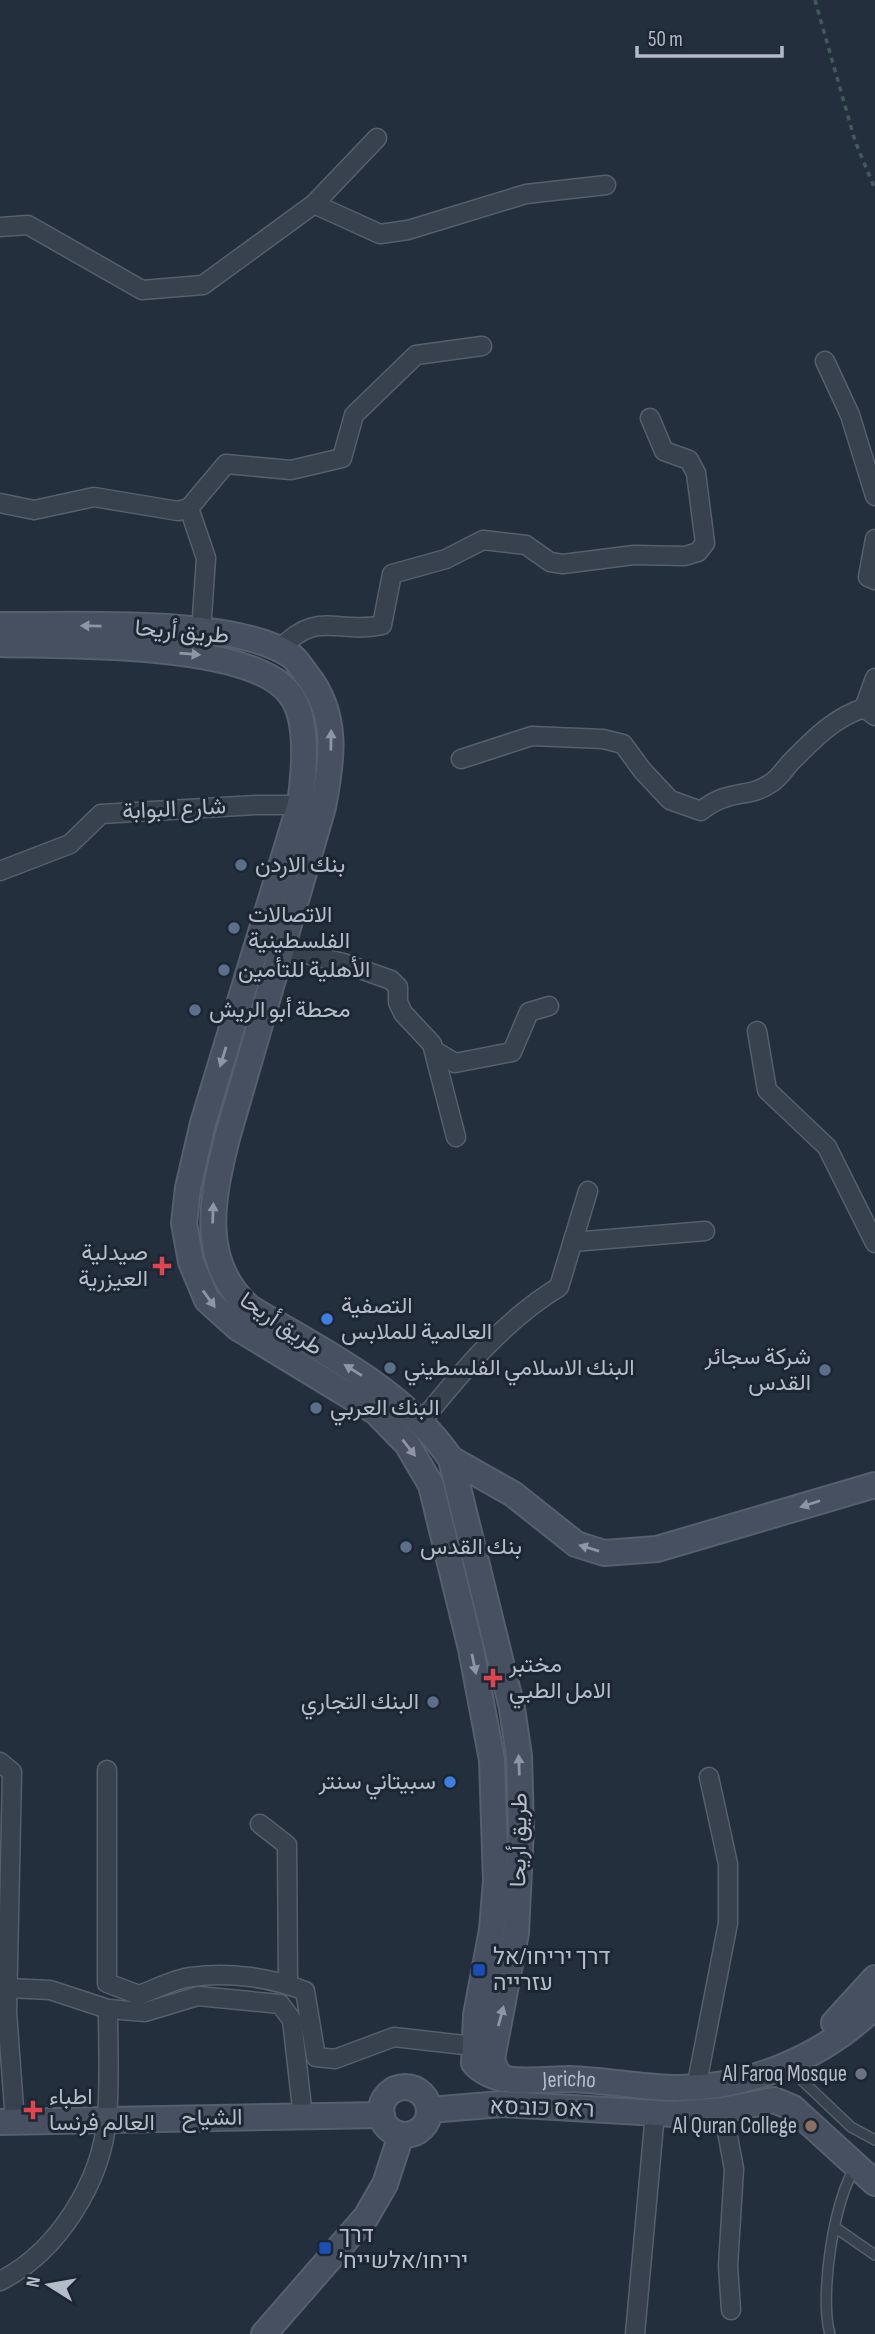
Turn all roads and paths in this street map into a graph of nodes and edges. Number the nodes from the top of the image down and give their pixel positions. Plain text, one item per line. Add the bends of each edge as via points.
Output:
1 (815, 0) edge
2 (377, 138) dead end
3 (606, 185) dead end
4 (875, 189) edge
5 (314, 204) junction
6 (0, 227) edge
7 (482, 346) dead end
8 (825, 361) dead end
9 (650, 418) dead end
10 (875, 496) edge
11 (0, 503) edge
12 (189, 508) junction
13 (875, 539) edge
14 (875, 580) edge
15 (0, 625) edge
16 (201, 631) junction
17 (0, 644) edge
18 (279, 650) junction
19 (875, 678) edge
20 (870, 712) edge
21 (461, 759) dead end
22 (312, 806) junction
23 (0, 872) edge
24 (281, 948) junction
25 (549, 1006) dead end
26 (757, 1031) dead end
27 (435, 1051) junction
28 (456, 1137) dead end
29 (588, 1191) dead end
30 (705, 1231) dead end
31 (573, 1242) junction
32 (875, 1243) edge
33 (421, 1422) junction
34 (451, 1459) junction
35 (875, 1485) edge
36 (463, 1505) junction
37 (438, 1513) junction
38 (0, 1762) edge
39 (107, 1770) dead end
40 (709, 1777) dead end
41 (260, 1824) dead end
42 (504, 1931) junction
43 (875, 1978) edge
44 (288, 1984) junction
45 (8, 1988) junction
46 (875, 2006) edge
47 (108, 2009) junction
48 (473, 2046) junction
49 (792, 2062) junction
50 (504, 2079) junction
51 (696, 2088) junction
52 (429, 2110) junction
53 (723, 2110) junction
54 (655, 2113) junction
55 (382, 2115) junction
56 (303, 2117) junction
57 (107, 2119) junction
58 (7, 2122) edge
59 (401, 2134) junction
60 (875, 2140) edge
61 (856, 2166) junction
62 (875, 2183) edge
63 (835, 2228) junction
64 (875, 2255) edge
65 (0, 2281) edge
66 (731, 2310) dead end
67 (264, 2334) edge
68 (635, 2334) edge
69 (830, 2334) edge

1 - 4 path via 855,141
2 - 5 street
3 - 5 street via 526,194 408,230 380,234
5 - 6 street via 203,285 142,290 28,225
7 - 12 street via 416,355 354,415 342,458 291,470 226,464
8 - 10 street via 850,415
9 - 18 street via 664,451 689,460 696,473 705,543 698,552 563,564 550,562 526,545 483,540 446,559 392,574 382,625 303,629
11 - 12 street via 34,510 94,497 178,511
12 - 16 street via 206,558
13 - 14 street via 868,577
16 -> 15 main road, طريق أريحا
16 - 18 main road, طريق أريحا via 229,633
17 -> 22 main road, طريق أريحا via 211,656 259,672 290,694 301,723
22 -> 18 main road, طريق أريحا via 331,768 331,726 319,691 291,655
19 - 20 street
20 - 21 street via 841,716 771,783 753,792 723,797 701,811 670,800 623,744 603,739 531,737
22 - 23 street, شارع البوابة via 101,814 70,844
22 - 24 main road, طريق أريحا
22 -> 37 main road, طريق أريحا via 203,1123 184,1223 191,1262 207,1300 238,1328 376,1412 418,1461 431,1485
24 - 27 street via 391,980 398,988 403,1013
33 -> 24 main road, طريق أريحا via 386,1391 250,1308 234,1294 220,1271 212,1239 214,1191
25 - 27 street via 528,1012 512,1052 455,1063
26 - 32 street via 767,1090 828,1147
27 - 28 street
29 - 31 street
30 - 31 street
31 - 33 street via 559,1287 467,1365
33 - 34 main road, طريق أريحا
35 -> 34 main road via 657,1549 604,1553 576,1544 513,1494
34 - 36 main road, طريق أريحا
36 - 37 main road
42 -> 36 main road, طريق أريحا via 521,1828 519,1756 512,1708
37 -> 42 main road, طريق أريحا via 487,1722
38 - 45 street via 12,1772
39 - 44 street via 107,1983 139,1995 189,1977 232,1976
40 - 51 street via 728,1864 728,1923
41 - 44 street via 288,1845
42 - 48 main road
50 -> 42 main road, طريق أريحا via 492,2059
43 - 49 main road
44 - 48 street via 305,1991 316,2057 335,2059 394,2037
45 - 47 street via 50,1990
45 - 58 street
46 - 49 main road, Jericho via 828,2043
47 - 56 street via 145,2012 198,1996 280,2004 292,2020
47 - 57 street
48 - 50 main road, Jericho via 474,2063 483,2074
49 - 51 main road, Jericho via 750,2079
49 - 60 lane via 851,2127
50 - 51 main road, Jericho
52 - 54 main road, ראס כובסא via 502,2104
52 - 55 main road via 425,2097 407,2087 387,2094
52 - 59 main road via 421,2129
53 - 54 main road, ראס כובסא
53 - 61 main road, ראס כובסא via 761,2100 784,2102
53 - 66 street via 734,2169 728,2266
54 - 68 street
55 - 56 main road, الشياح
55 - 59 main road via 388,2128
56 - 57 main road, الشياح
57 - 58 main road, الشياح
57 - 65 street via 89,2180 60,2234 16,2273
59 - 67 main road via 385,2184 366,2217
61 - 62 main road, ראס כובסא
61 - 63 lane via 843,2187
63 - 64 lane
63 - 69 lane via 825,2312

